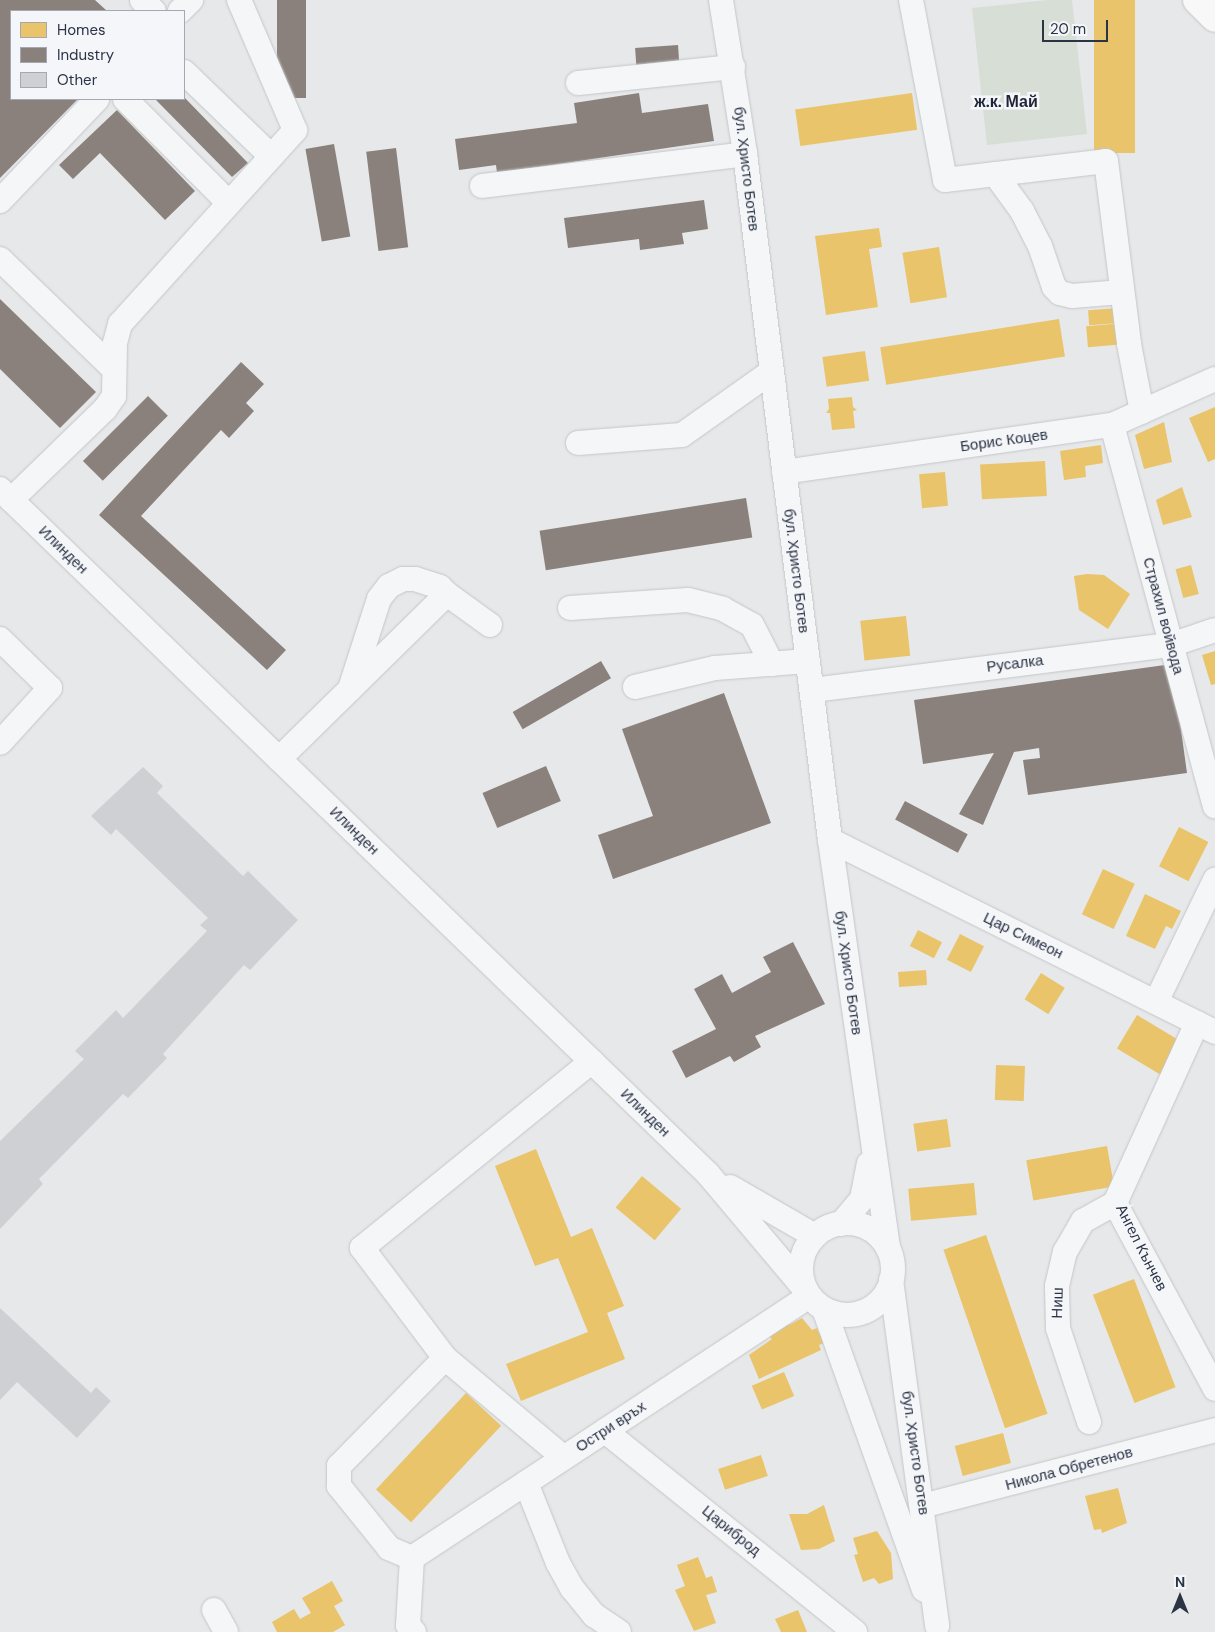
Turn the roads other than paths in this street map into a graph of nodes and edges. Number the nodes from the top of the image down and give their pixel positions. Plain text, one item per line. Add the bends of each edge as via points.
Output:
1 (142, 0) edge
2 (191, 0) edge
3 (239, 0) edge
4 (721, 0) edge
5 (1197, 0) edge
6 (917, 1) edge
7 (153, 10) edge
8 (181, 10) edge
9 (1215, 18) edge
10 (733, 67) junction
11 (185, 73) edge
12 (578, 83) dead end
13 (96, 100) edge
14 (126, 100) edge
15 (745, 154) junction
16 (271, 156) junction
17 (995, 174) junction
18 (482, 186) dead end
19 (0, 201) edge
20 (229, 203) junction
21 (0, 259) edge
22 (1122, 292) junction
23 (114, 369) junction
24 (771, 372) junction
25 (1215, 379) edge
26 (1142, 412) junction
27 (1112, 425) junction
28 (578, 443) dead end
29 (784, 472) junction
30 (6, 495) edge
31 (447, 594) junction
32 (570, 608) dead end
33 (490, 625) dead end
34 (1215, 630) edge
35 (0, 639) edge
36 (1171, 645) junction
37 (808, 662) junction
38 (772, 664) junction
39 (635, 687) dead end
40 (350, 689) junction
41 (813, 690) junction
42 (0, 743) edge
43 (279, 759) junction
44 (1215, 806) edge
45 (830, 840) junction
46 (1215, 880) edge
47 (1156, 1002) junction
48 (1206, 1027) edge
49 (592, 1061) junction
50 (871, 1142) junction
51 (708, 1174) junction
52 (1115, 1203) junction
53 (841, 1224) junction
54 (815, 1236) junction
55 (888, 1249) junction
56 (891, 1280) junction
57 (813, 1298) junction
58 (445, 1358) junction
59 (1215, 1389) edge
60 (1089, 1422) dead end
61 (1215, 1430) edge
62 (605, 1431) junction
63 (564, 1458) junction
64 (526, 1483) junction
65 (922, 1506) junction
66 (412, 1558) junction
67 (214, 1610) dead end
68 (938, 1629) edge
69 (407, 1630) edge
70 (226, 1632) edge
71 (619, 1632) edge
72 (855, 1632) edge

1 - 7 street
2 - 8 street
3 - 16 street via 295,130
4 - 10 street, бул. Христо Ботев
5 - 9 main road
6 - 17 street via 945,180
10 - 12 street
10 - 15 street, бул. Христо Ботев
11 - 16 street
13 - 19 street
14 - 20 street
15 - 18 street
15 - 24 street, бул. Христо Ботев
16 - 20 street
17 - 22 street via 1022,211 1040,246 1054,287 1060,293 1072,296
17 - 22 street via 1106,161
20 - 23 street via 120,324
21 - 23 street
22 - 26 street
23 - 30 street via 114,396 104,409
24 - 28 street via 682,435
24 - 29 street, бул. Христо Ботев
25 - 26 street, Борис Коцев
26 - 27 street, Борис Коцев
27 - 29 street, Борис Коцев
27 - 36 street, Страхил войвода
29 - 37 street, бул. Христо Ботев
30 - 43 street, Илинден
31 - 33 street
31 - 40 street
31 - 40 street via 430,581 403,579 389,586 379,599
32 - 38 street via 688,600 723,609 752,625
34 - 36 street, Русалка
35 - 42 street via 50,688
36 - 41 street, Русалка
36 - 44 street, Страхил войвода
37 - 38 street
37 - 41 street, бул. Христо Ботев
38 - 39 street via 715,668
40 - 43 street
41 - 45 street, бул. Христо Ботев
43 - 49 street, Илинден
45 - 47 street, Цар Симеон
45 - 50 street, бул. Христо Ботев
46 - 47 street
47 - 48 street, Цар Симеон
48 - 52 street, Ангел Кънчев
49 - 51 street, Илинден
49 - 58 street via 362,1248
50 - 53 street, бул. Христо Ботев via 862,1199
50 - 55 street, бул. Христо Ботев
51 - 54 street, Илинден
51 - 57 street, Илинден
52 - 59 street, Ангел Кънчев
52 - 60 street, Ниш via 1083,1221 1065,1252 1057,1286 1058,1328
53 - 54 street
53 - 55 street via 868,1230
54 - 57 street via 802,1260
55 - 56 street
56 - 57 street via 882,1299 865,1312 844,1315
56 - 65 street, бул. Христо Ботев
57 - 62 street, Остри връх
57 - 68 street, бул. Христо Ботев
58 - 63 street
58 - 66 street via 339,1466 339,1486 389,1548
61 - 65 street, Никола Обретенов
62 - 63 street, Остри връх
62 - 72 street, Цариброд
63 - 64 street, Остри връх
64 - 66 street, Остри връх
64 - 71 street via 558,1563 572,1588 594,1615
65 - 68 street, бул. Христо Ботев
66 - 69 street
67 - 70 street

